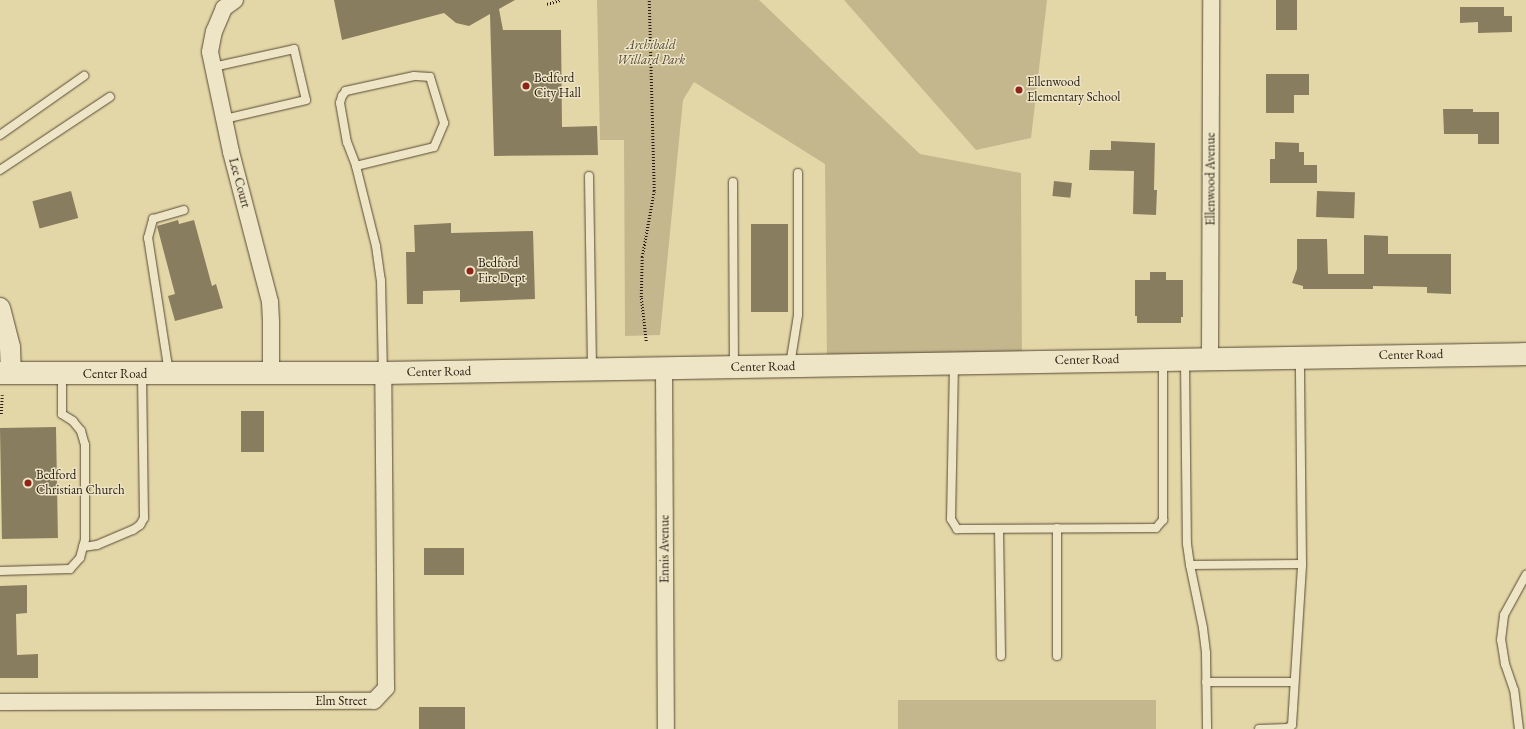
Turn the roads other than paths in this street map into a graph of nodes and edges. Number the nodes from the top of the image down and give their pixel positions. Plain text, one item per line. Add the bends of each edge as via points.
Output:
1 (235, 0) edge
2 (1211, 0) edge
3 (213, 67) junction
4 (84, 76) dead end
5 (110, 97) dead end
6 (225, 119) junction
7 (0, 135) edge
8 (356, 166) junction
9 (0, 170) edge
10 (798, 173) dead end
11 (589, 176) dead end
12 (733, 182) dead end
13 (184, 210) dead end
14 (0, 308) edge
15 (1526, 354) edge
16 (1300, 357) junction
17 (1185, 358) junction
18 (1210, 358) junction
19 (1163, 359) junction
20 (954, 363) junction
21 (790, 366) junction
22 (734, 367) junction
23 (664, 368) junction
24 (592, 370) junction
25 (5, 373) edge
26 (382, 373) junction
27 (62, 374) junction
28 (142, 374) junction
29 (169, 374) junction
30 (271, 374) junction
31 (1057, 528) junction
32 (999, 529) junction
33 (83, 547) junction
34 (1302, 564) junction
35 (1190, 565) junction
36 (0, 571) edge
37 (1526, 575) edge
38 (1001, 656) dead end
39 (1057, 656) dead end
40 (1206, 682) junction
41 (1294, 682) junction
42 (0, 702) edge
43 (666, 729) edge
44 (1207, 729) edge
45 (1259, 729) edge
46 (1519, 729) edge

1 - 3 street, Lee Court via 224,8 214,31 210,52
2 - 18 street, Ellenwood Avenue
3 - 6 street, Lee Court
3 - 6 lane via 294,49 306,100
4 - 7 lane
5 - 9 lane
6 - 30 street, Lee Court via 231,152 270,302
8 - 8 lane via 434,147 444,123 430,77 414,76 346,91 340,103 347,142
8 - 26 lane via 376,246 381,280
10 - 21 lane via 798,315
11 - 24 lane
12 - 22 lane
13 - 29 lane via 153,219 148,238
14 - 25 street via 10,347
15 - 16 main road, Center Road
16 - 18 main road, Center Road
16 - 34 lane
17 - 18 main road, Center Road
17 - 19 main road, Center Road
17 - 35 lane
19 - 20 main road, Center Road
19 - 31 lane via 1163,520 1156,528
20 - 21 main road, Center Road
20 - 32 lane via 951,519 957,529
21 - 22 main road, Center Road
22 - 23 main road, Center Road
23 - 24 main road, Center Road
23 - 43 street, Ennis Avenue
24 - 26 main road, Center Road
25 - 27 main road, Center Road
26 - 30 main road, Center Road
26 - 42 street, Elm Street via 386,688 374,701
27 - 28 main road, Center Road
27 - 33 lane via 62,414 73,421 81,432 85,445
28 - 29 main road, Center Road
28 - 33 lane via 144,518 133,530 97,545
29 - 30 main road, Center Road
31 - 32 lane
31 - 39 lane
32 - 38 lane
33 - 36 lane via 80,558 70,570
34 - 35 lane
34 - 41 lane
35 - 40 lane via 1203,628
37 - 46 lane via 1504,615 1502,640 1505,664 1514,690
40 - 41 lane
40 - 44 lane
41 - 45 lane via 1292,725 1288,728

